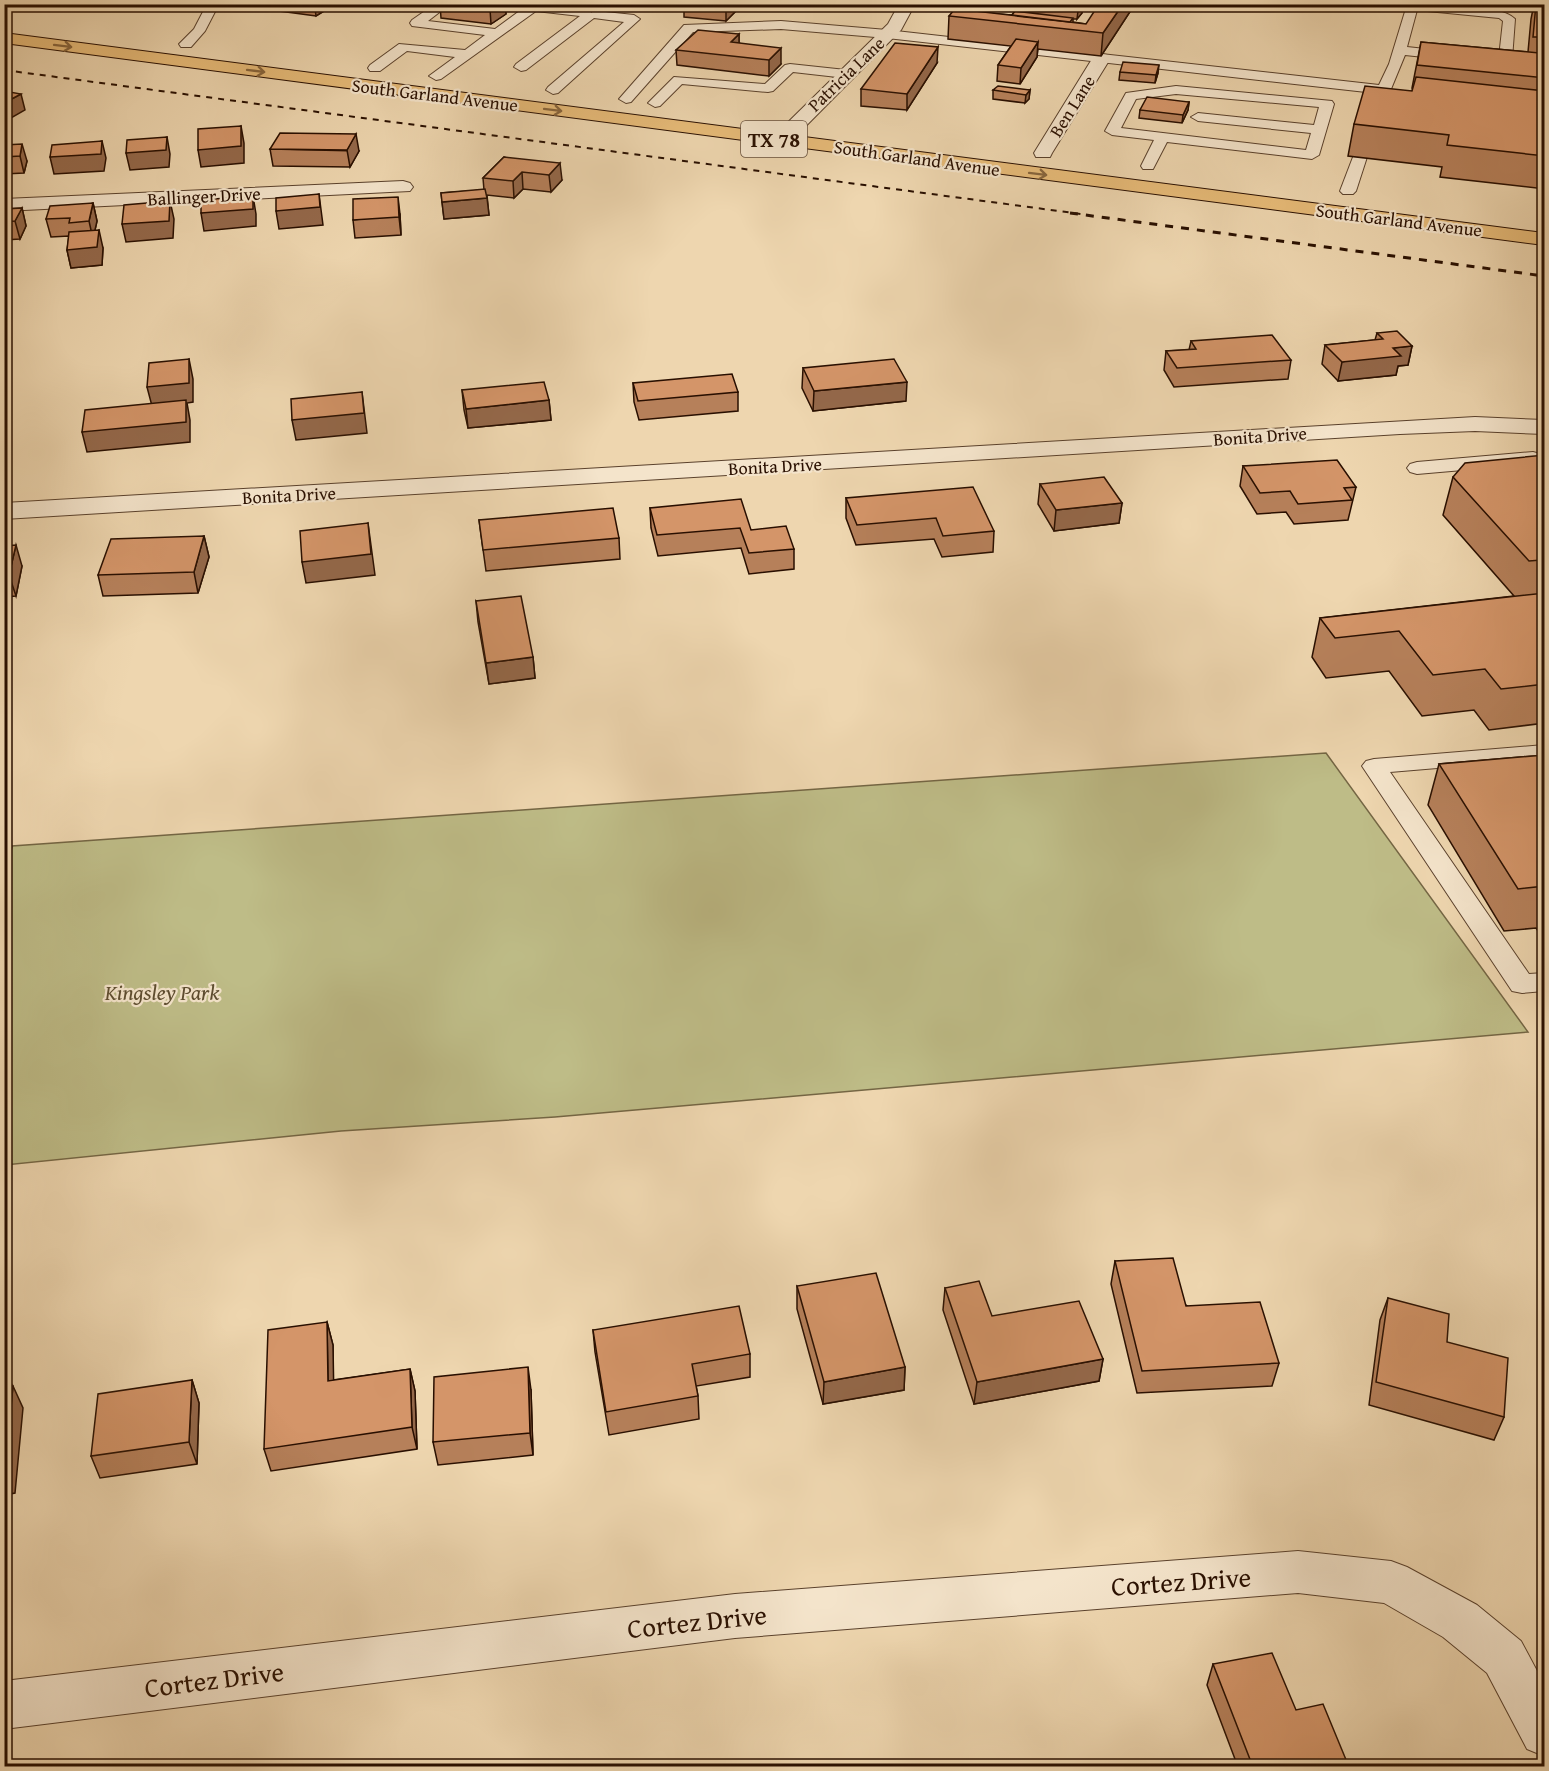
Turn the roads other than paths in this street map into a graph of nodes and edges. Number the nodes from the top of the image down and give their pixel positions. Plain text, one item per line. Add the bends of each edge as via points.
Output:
1 (213, 4) edge
2 (444, 4) edge
3 (511, 4) edge
4 (907, 4) edge
5 (534, 7) junction
6 (591, 14) junction
7 (4, 21) edge
8 (407, 33) junction
9 (497, 33) junction
10 (887, 34) junction
11 (4, 38) edge
12 (186, 44) junction
13 (1399, 50) junction
14 (467, 54) junction
15 (280, 56) dead end
16 (1101, 59) junction
17 (369, 67) joint
18 (521, 67) dead end
19 (846, 74) junction
20 (436, 76) junction
21 (459, 79) dead end
22 (529, 87) dead end
23 (553, 90) junction
24 (1388, 91) junction
25 (576, 93) dead end
26 (1208, 93) junction
27 (619, 99) joint
28 (655, 103) junction
29 (677, 106) dead end
30 (1198, 117) junction
31 (1374, 118) edge
32 (776, 119) dead end
33 (798, 122) junction
34 (821, 124) dead end
35 (1319, 130) junction
36 (1161, 138) junction
37 (781, 140) junction
38 (1188, 141) junction
39 (1020, 150) dead end
40 (1043, 153) junction
41 (1066, 156) dead end
42 (1360, 157) edge
43 (1142, 165) joint
44 (1171, 169) dead end
45 (403, 187) dead end
46 (1325, 188) dead end
47 (1348, 191) junction
48 (1371, 194) dead end
49 (4, 205) edge
50 (1545, 239) edge
51 (1545, 427) edge
52 (1545, 461) edge
53 (1417, 468) dead end
54 (4, 511) edge
55 (1545, 752) edge
56 (1545, 982) edge
57 (4, 1705) edge
58 (1545, 1732) edge

1 - 12 lane via 199,31
2 - 8 lane
3 - 5 lane
4 - 10 street, Patricia Lane
5 - 6 lane
5 - 9 lane
6 - 18 lane
6 - 23 lane via 634,19
7 - 12 main road
8 - 9 lane
8 - 14 lane
8 - 17 lane
9 - 14 lane
10 - 16 lane
10 - 19 street, Patricia Lane
10 - 27 lane via 780,25 689,28
11 -> 37 main road, South Garland Avenue / TX 78
12 - 15 main road
13 - 13 lane via 1411,8 1418,6 1509,19 1505,59 1500,61
13 - 24 lane
14 - 20 lane
16 - 24 lane
16 - 40 street, Ben Lane
17 - 20 main road, South Garland Avenue
19 - 28 lane via 790,68 768,88 679,80
19 - 33 street, Patricia Lane
20 - 21 main road, South Garland Avenue
22 - 23 main road, South Garland Avenue
23 - 25 main road, South Garland Avenue
24 - 31 lane
26 - 30 lane
26 - 35 lane via 1327,104
26 - 36 lane via 1176,90 1131,96 1112,131
27 - 28 main road
28 - 29 main road
30 - 35 lane
30 - 38 lane
32 - 33 main road, South Garland Avenue / TX 78
33 - 34 main road, South Garland Avenue / TX 78
33 - 37 street, Patricia Lane
35 - 38 lane via 1312,155
36 - 38 lane
36 - 43 lane
37 -> 50 main road, South Garland Avenue / TX 78
39 - 40 main road, South Garland Avenue
40 - 41 main road, South Garland Avenue
42 - 47 lane
43 - 44 main road
45 - 49 street, Ballinger Drive
46 - 47 main road, South Garland Avenue
47 - 48 main road, South Garland Avenue
51 - 54 street, Bonita Drive via 1400,427
52 - 53 lane via 1533,458
55 - 56 lane via 1374,766 1522,984
57 - 58 street, Cortez Drive via 735,1616 1298,1572 1391,1582 1460,1621 1504,1657

